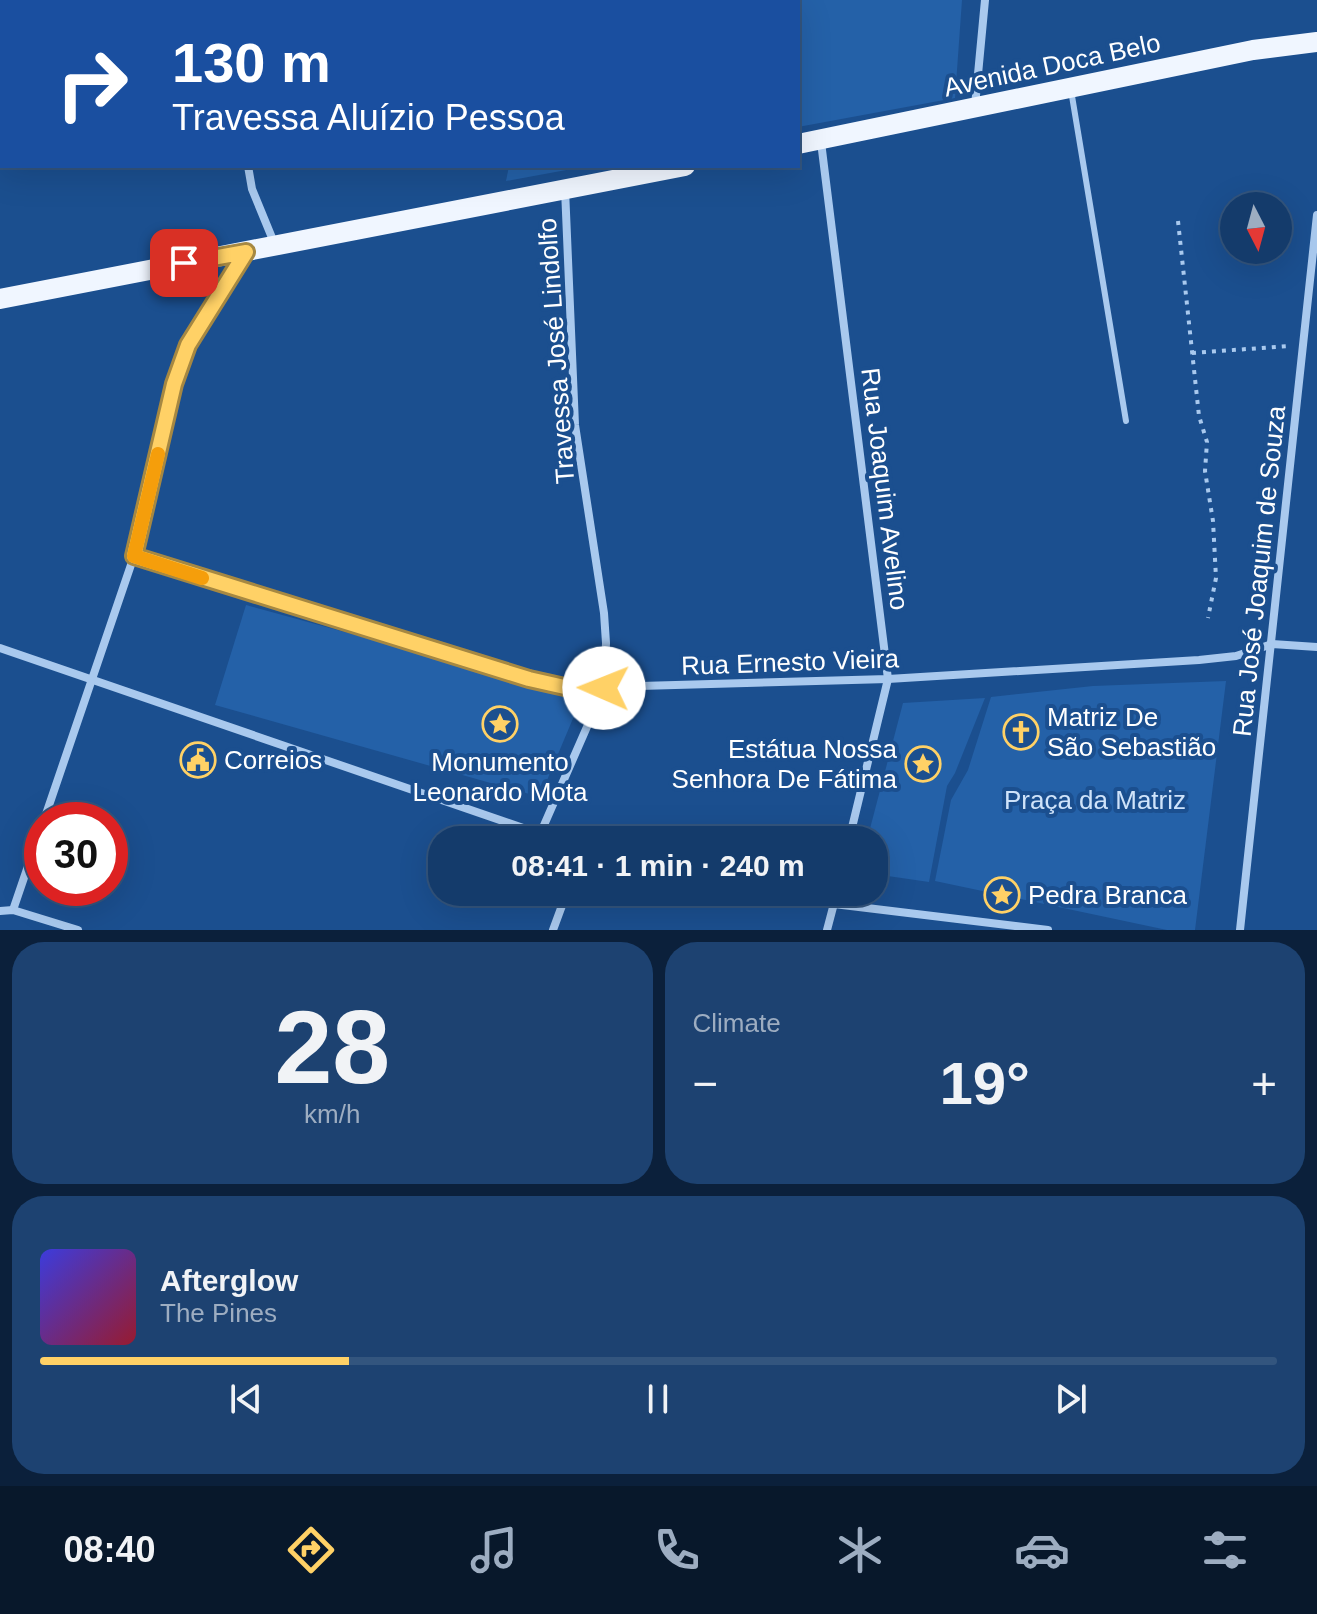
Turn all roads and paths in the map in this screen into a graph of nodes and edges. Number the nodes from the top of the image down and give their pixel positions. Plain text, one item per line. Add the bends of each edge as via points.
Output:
1 (985, 0) edge
2 (1317, 42) edge
3 (1070, 87) junction
4 (975, 107) junction
5 (821, 140) junction
6 (800, 144) edge
7 (248, 168) edge
8 (675, 168) edge
9 (565, 189) junction
10 (1317, 215) edge
11 (1178, 221) dead end
12 (275, 246) junction
13 (246, 252) junction
14 (0, 299) edge
15 (1303, 345) junction
16 (1192, 353) junction
17 (1126, 421) dead end
18 (134, 556) junction
19 (1208, 618) dead end
20 (1272, 644) junction
21 (1317, 647) edge
22 (0, 648) edge
23 (93, 678) junction
24 (888, 679) junction
25 (604, 688) junction
26 (50, 802) edge
27 (524, 826) edge
28 (544, 826) edge
29 (852, 826) edge
30 (24, 878) edge
31 (562, 906) edge
32 (833, 906) edge
33 (850, 906) edge
34 (13, 910) junction
35 (0, 911) edge
36 (78, 930) edge
37 (553, 930) edge
38 (827, 930) edge
39 (1048, 930) edge
40 (1240, 930) edge

1 - 4 street
2 - 3 main road, Avenida Doca Belo
3 - 4 main road, Avenida Doca Belo
3 - 17 lane
4 - 5 main road, Avenida Doca Belo
5 - 6 main road, Avenida Doca Belo
5 - 24 street, Rua Joaquim Avelino
7 - 12 street
8 - 9 main road
9 - 12 main road
9 - 25 street, Travessa José Lindolfo via 575,425 604,613
10 - 15 street, Rua José Joaquim de Souza
11 - 16 path
12 - 13 main road
13 - 14 main road
13 - 18 street via 188,345
15 - 16 path
15 - 20 street, Rua José Joaquim de Souza
16 - 19 path via 1213,521 1216,578
18 - 23 street
18 - 25 street, Rua Ernesto Vieira via 529,679 569,688
20 - 21 street
20 - 24 street, Rua Ernesto Vieira via 1236,656 1199,660
20 - 40 street, Rua José Joaquim de Souza
22 - 23 street
23 - 26 street
23 - 27 street
24 - 25 street, Rua Ernesto Vieira
24 - 29 street, Rua Joaquim Avelino
25 - 28 street, Travessa José Lindolfo
30 - 34 street
31 - 37 street
32 - 38 street
33 - 39 street
34 - 35 street
34 - 36 street

